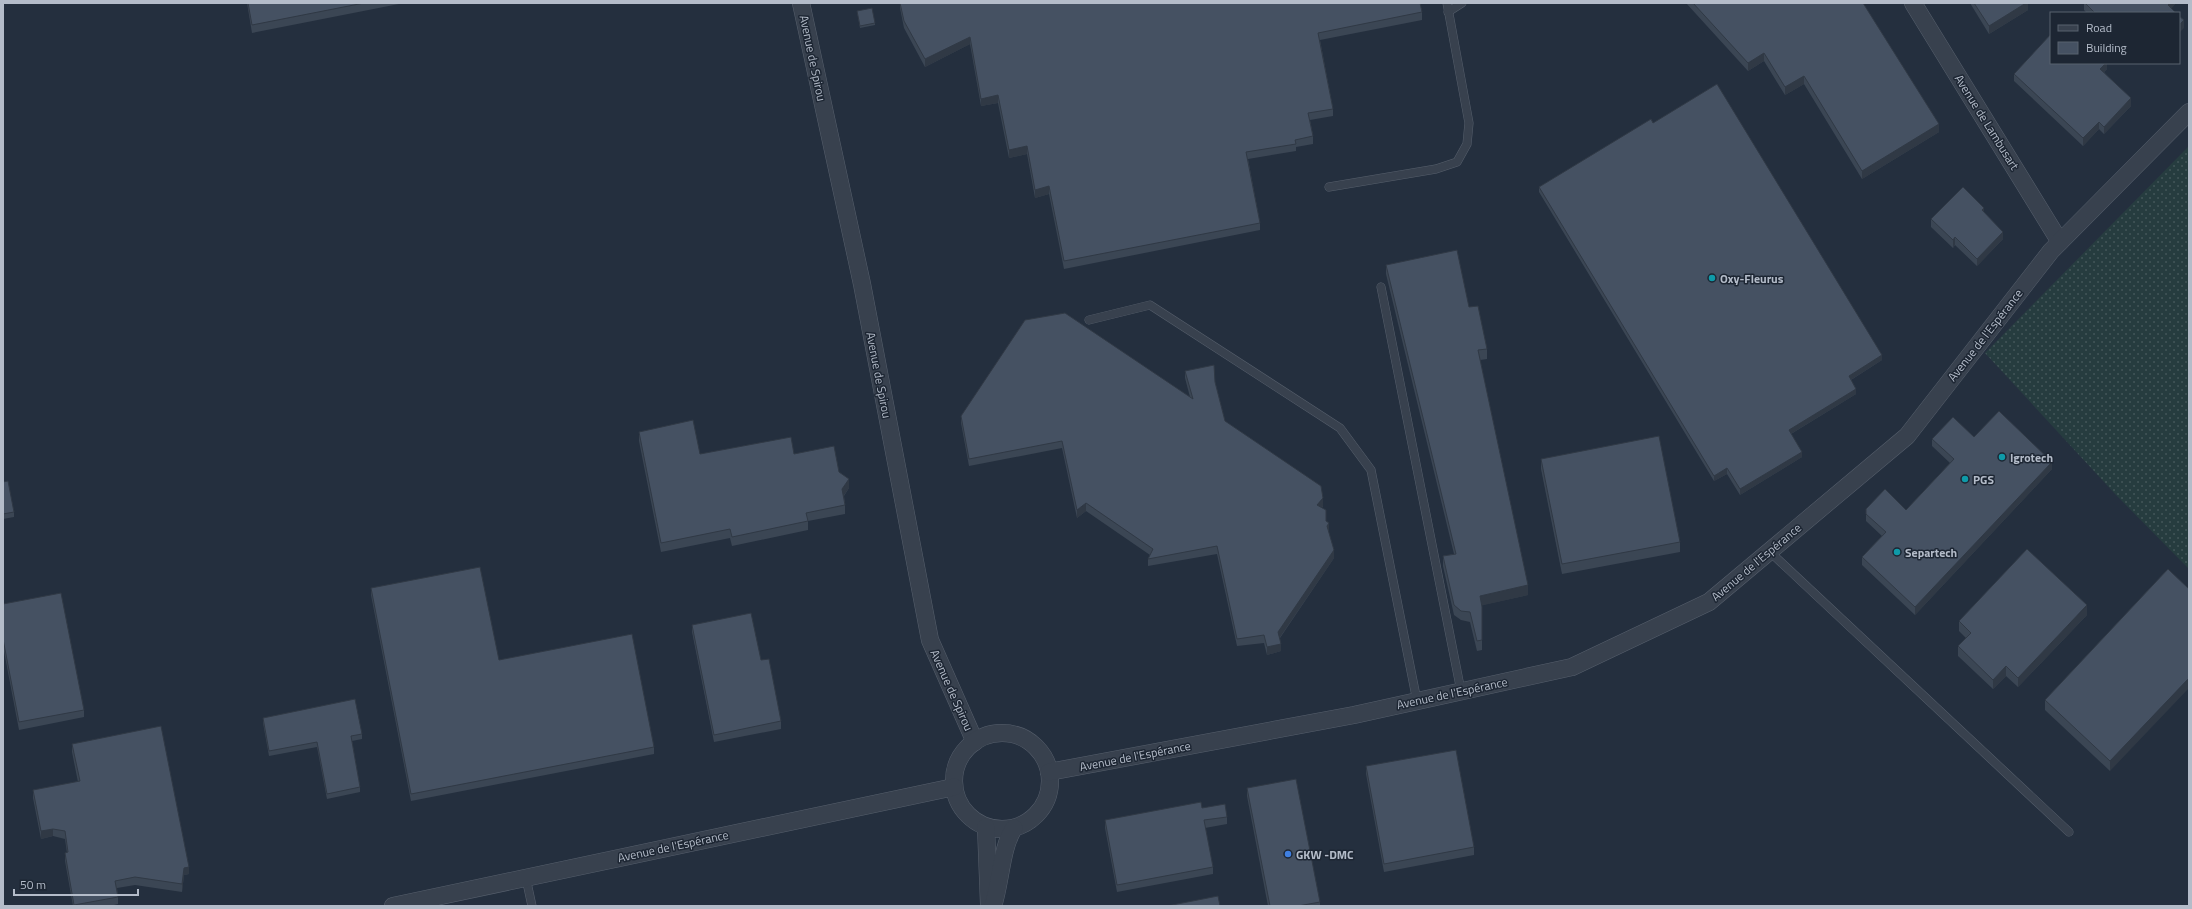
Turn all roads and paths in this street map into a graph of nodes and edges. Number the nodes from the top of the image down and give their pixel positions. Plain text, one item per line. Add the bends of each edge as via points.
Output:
1 (801, 3) edge
2 (1447, 3) edge
3 (1462, 3) edge
4 (1913, 3) edge
5 (1448, 12) junction
6 (2189, 112) edge
7 (1329, 187) dead end
8 (2060, 242) junction
9 (1381, 288) dead end
10 (1089, 320) dead end
11 (1769, 551) junction
12 (1461, 691) junction
13 (1417, 701) junction
14 (975, 742) junction
15 (1049, 772) junction
16 (954, 787) junction
17 (986, 827) junction
18 (1014, 828) junction
19 (2069, 832) dead end
20 (526, 878) junction
21 (393, 906) edge
22 (532, 906) edge
23 (989, 906) edge
24 (993, 906) edge

1 - 14 street, Avenue de Spirou via 862,284 930,640
2 - 5 lane
3 - 5 lane
4 - 8 street, Avenue de Lambusart
5 - 7 lane via 1469,123 1467,144 1457,162 1436,169
6 - 8 street, Avenue de l'Espérance
8 - 11 street, Avenue de l'Espérance via 1907,436
9 - 12 lane
10 - 13 lane via 1150,305 1340,428 1371,470
11 - 12 street, Avenue de l'Espérance via 1709,602 1572,667
11 - 19 lane
12 - 13 street, Avenue de l'Espérance
13 - 15 street, Avenue de l'Espérance
14 - 15 street via 989,735 1005,733 1020,737 1034,745 1044,758
14 - 16 street via 965,750 958,761
15 - 18 street via 1050,786 1039,813 1028,822
16 - 17 street via 964,811
16 - 20 street, Avenue de l'Espérance
17 - 18 street
17 - 23 street
18 - 24 street via 1009,836
20 - 21 street, Avenue de l'Espérance
20 - 22 lane

